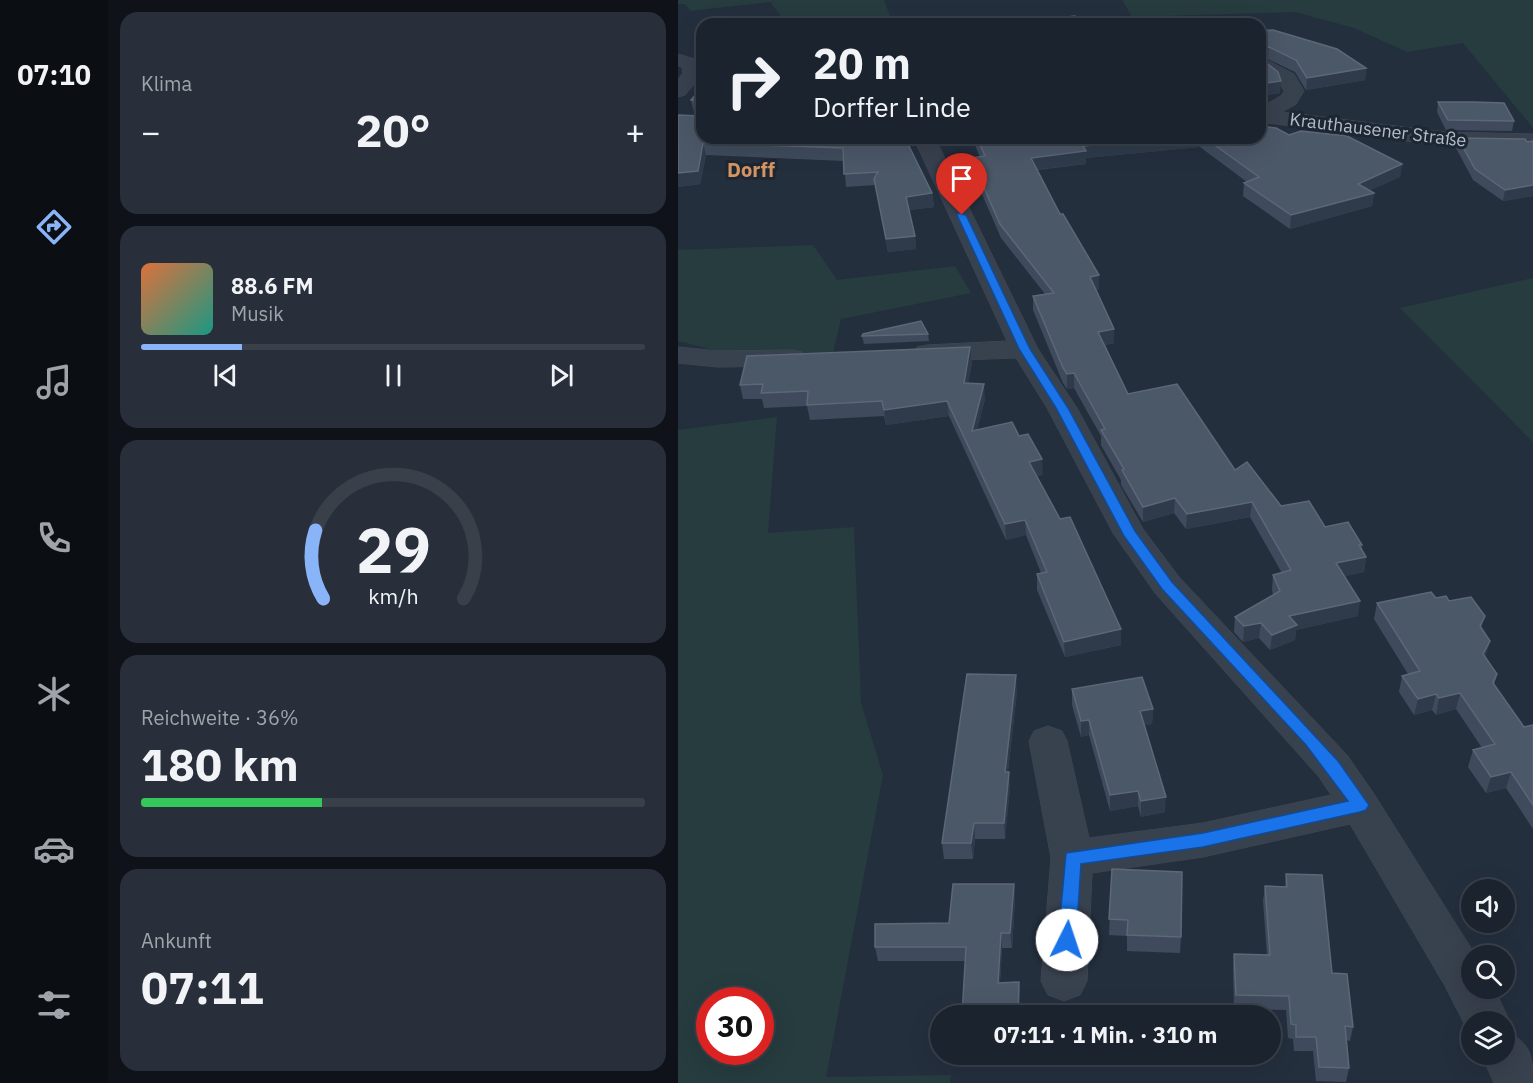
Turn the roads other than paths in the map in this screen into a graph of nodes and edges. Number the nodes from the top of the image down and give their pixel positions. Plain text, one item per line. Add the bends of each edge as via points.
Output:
1 (678, 60) edge
2 (1269, 67) edge
3 (682, 96) edge
4 (1266, 113) edge
5 (1266, 117) edge
6 (1533, 141) edge
7 (927, 144) edge
8 (1024, 349) junction
9 (905, 354) edge
10 (678, 355) edge
11 (822, 357) edge
12 (1048, 741) dead end
13 (1360, 805) junction
14 (1072, 858) junction
15 (1064, 981) dead end
16 (1481, 1011) edge
17 (1510, 1065) edge
18 (1520, 1083) edge

1 - 3 street via 691,64 693,74
2 - 4 street via 1287,78 1294,91 1289,100
5 - 6 street, Krauthausener Straße via 1445,139
7 - 8 street
8 - 9 street
8 - 13 street via 1062,408 1129,533 1167,585 1313,744
10 - 11 street via 718,359
12 - 14 street
13 - 14 street via 1203,840
13 - 16 street
14 - 15 street
17 - 18 street

